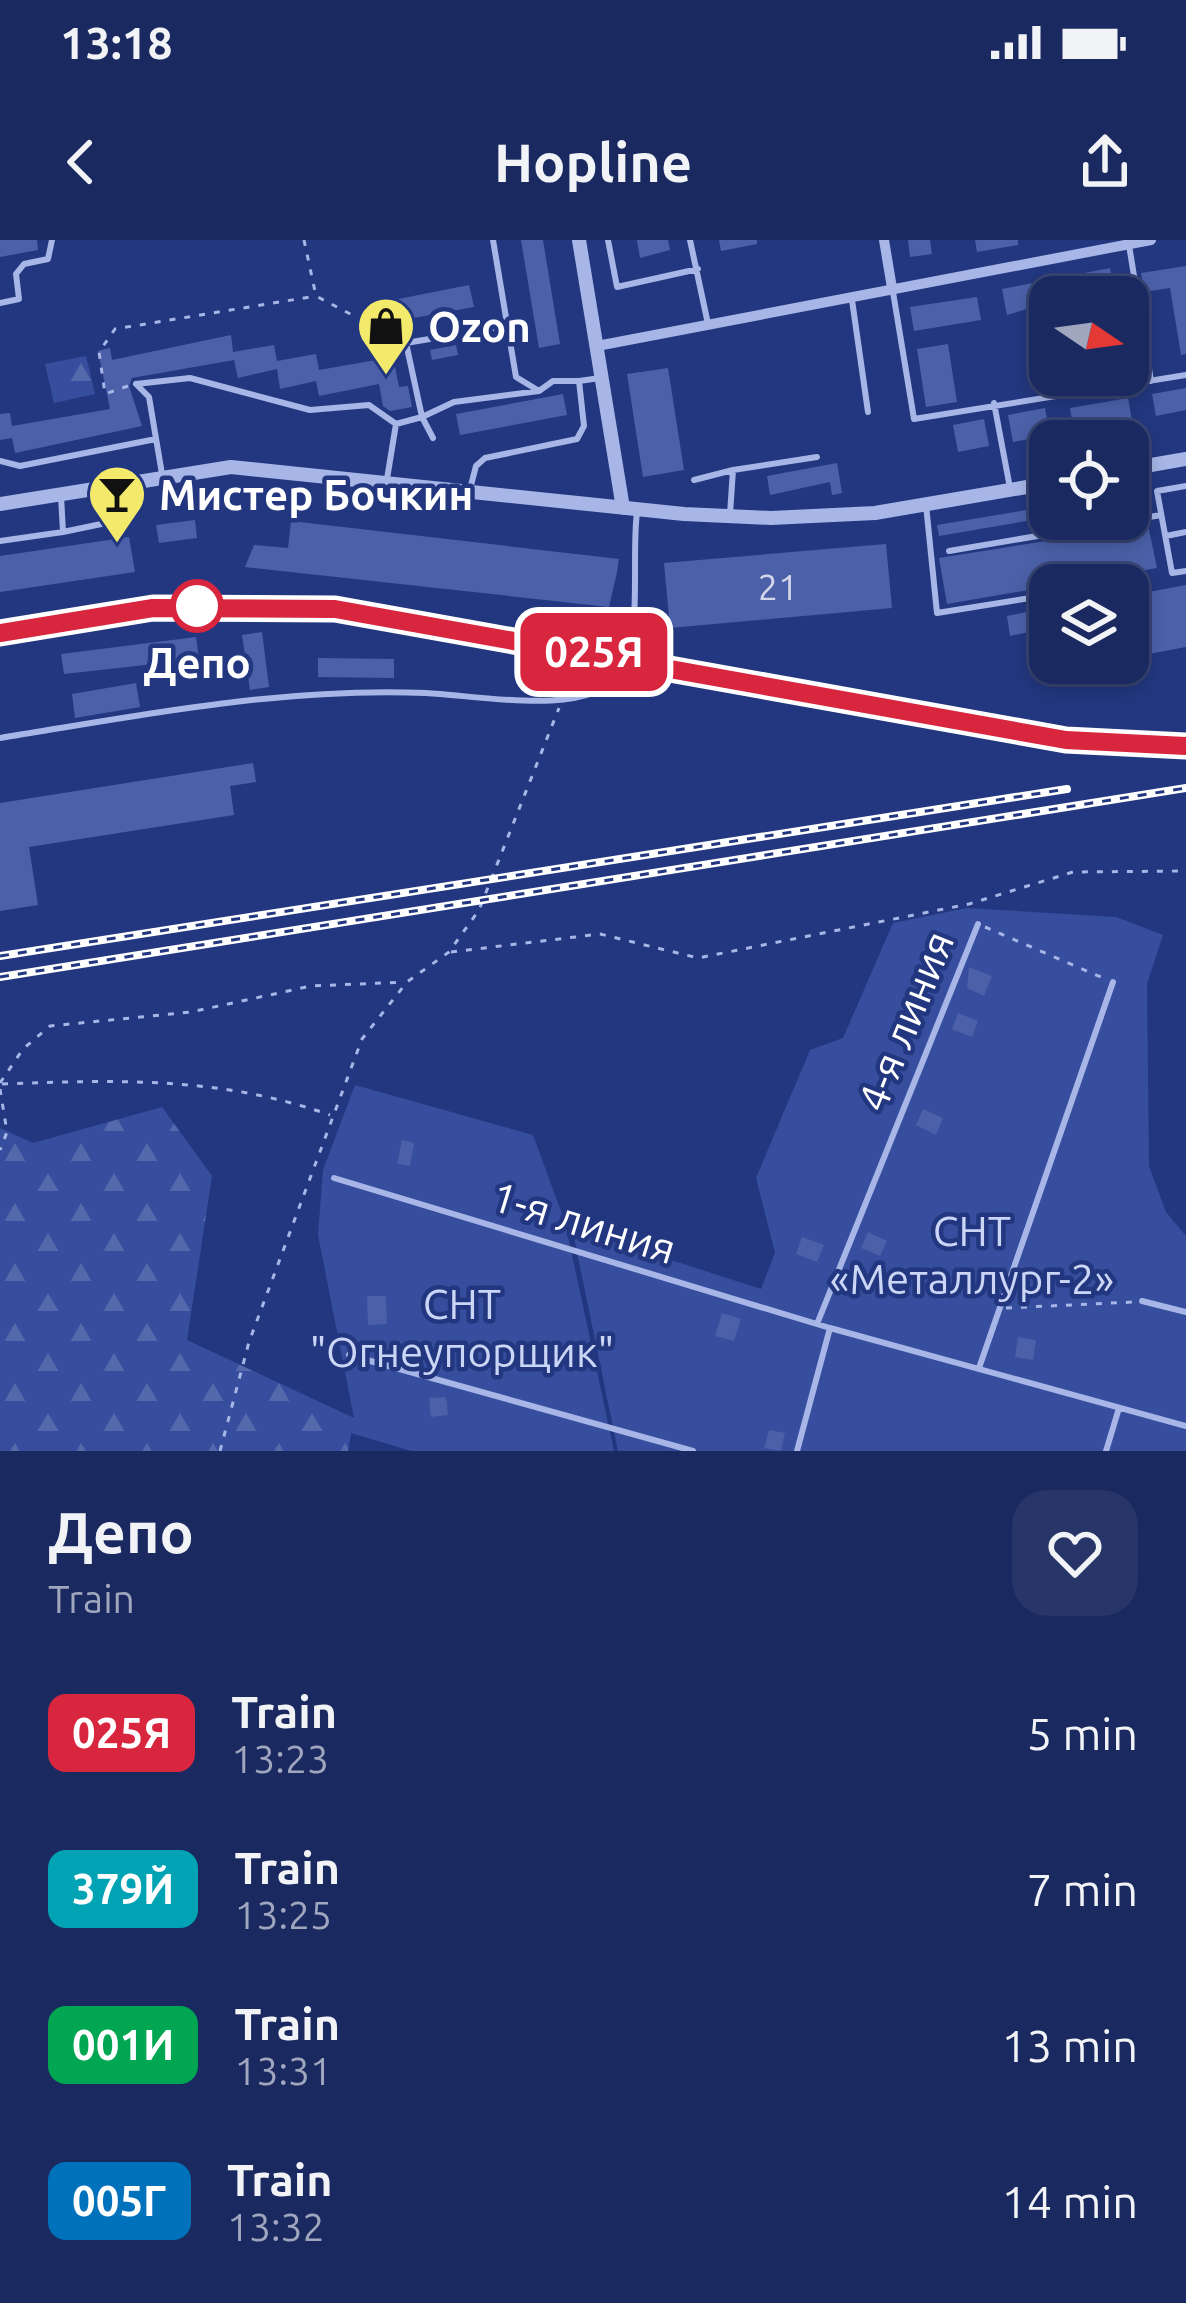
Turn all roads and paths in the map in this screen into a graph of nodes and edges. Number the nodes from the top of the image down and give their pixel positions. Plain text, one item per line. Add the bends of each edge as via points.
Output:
1 (52, 240) edge
2 (304, 240) edge
3 (493, 240) edge
4 (579, 240) edge
5 (608, 240) edge
6 (690, 240) edge
7 (884, 240) edge
8 (1151, 240) edge
9 (1130, 244) junction
10 (698, 269) junction
11 (892, 289) junction
12 (316, 296) junction
13 (851, 296) junction
14 (0, 303) edge
15 (708, 323) junction
16 (506, 326) junction
17 (406, 343) junction
18 (597, 346) junction
19 (1186, 375) edge
20 (602, 378) junction
21 (579, 381) junction
22 (1151, 381) junction
23 (136, 384) junction
24 (539, 391) junction
25 (994, 403) junction
26 (868, 412) dead end
27 (422, 417) junction
28 (396, 424) junction
29 (433, 438) dead end
30 (156, 439) junction
31 (817, 457) dead end
32 (1186, 459) edge
33 (0, 461) edge
34 (1149, 465) edge
35 (733, 470) junction
36 (162, 474) junction
37 (138, 478) junction
38 (694, 480) dead end
39 (387, 481) junction
40 (1186, 485) edge
41 (1029, 487) edge
42 (470, 489) junction
43 (1010, 490) junction
44 (61, 492) junction
45 (0, 504) edge
46 (926, 505) junction
47 (630, 509) junction
48 (1161, 515) junction
49 (729, 517) junction
50 (63, 532) junction
51 (1186, 532) edge
52 (1165, 536) junction
53 (0, 541) edge
54 (949, 550) dead end
55 (1186, 571) edge
56 (1029, 598) edge
57 (562, 701) junction
58 (0, 738) edge
59 (1186, 871) edge
60 (978, 924) joint
61 (449, 952) junction
62 (407, 982) junction
63 (1113, 982) joint
64 (0, 1086) edge
65 (332, 1116) junction
66 (0, 1150) edge
67 (334, 1178) dead end
68 (1142, 1301) joint
69 (1000, 1308) junction
70 (1186, 1312) edge
71 (817, 1324) junction
72 (830, 1328) junction
73 (350, 1355) dead end
74 (979, 1368) junction
75 (1119, 1408) junction
76 (1186, 1426) edge
77 (220, 1451) edge
78 (693, 1451) edge
79 (797, 1451) edge
80 (1106, 1451) edge

1 - 14 lane via 48,259 24,263 16,274 19,299
2 - 12 path
3 - 16 lane
4 - 18 street
5 - 10 lane via 617,287
6 - 10 lane
7 - 11 street
8 - 9 street
9 - 11 street
9 - 22 lane
10 - 15 lane
11 - 13 street
11 - 25 lane via 914,419
12 - 17 path
12 - 23 path via 115,329 99,352 105,394
13 - 15 street
13 - 26 lane
15 - 18 street
16 - 17 lane
16 - 24 lane via 516,377
17 - 27 lane
18 - 20 street
19 - 22 lane
20 - 21 lane
20 - 47 street
21 - 24 lane via 554,381
21 - 42 lane via 580,436 485,458
22 - 25 lane
23 - 28 lane via 190,378 310,410 369,405
23 - 30 lane via 148,398
24 - 27 lane via 454,403
25 - 43 lane
27 - 28 lane
27 - 29 lane
28 - 39 lane
30 - 33 lane via 20,466
30 - 36 lane
31 - 35 lane
32 - 34 street
35 - 38 lane
35 - 49 lane
36 - 37 street
36 - 39 street via 250,467
37 - 44 street
37 - 50 lane via 130,518
39 - 42 street
40 - 48 lane via 1157,491
41 - 43 street
42 - 47 street
43 - 46 street
44 - 45 street
44 - 50 lane
46 - 49 street via 832,517
46 - 56 lane via 937,613
47 - 49 street
47 - 57 lane via 632,644 623,671 605,689
48 - 52 lane
48 - 54 lane
50 - 53 lane
51 - 52 lane
52 - 55 lane via 1172,574
57 - 58 lane via 313,690
57 - 61 path via 479,910
59 - 61 path via 1073,872 969,904 698,958 600,934
60 - 63 path, 4-я линия
60 - 71 lane, 4-я линия
61 - 62 path
62 - 64 path via 311,986 191,1012 50,1026 23,1049
62 - 65 path via 362,1039
63 - 69 lane
64 - 65 path via 185,1084 262,1092
64 - 66 path via 7,1132
65 - 77 path via 249,1342
67 - 71 lane, 1-я линия
68 - 69 path
68 - 70 lane
69 - 74 lane
71 - 72 lane, 1-я линия
72 - 74 lane
72 - 79 lane
73 - 78 lane
74 - 75 lane
75 - 76 lane
75 - 80 lane

